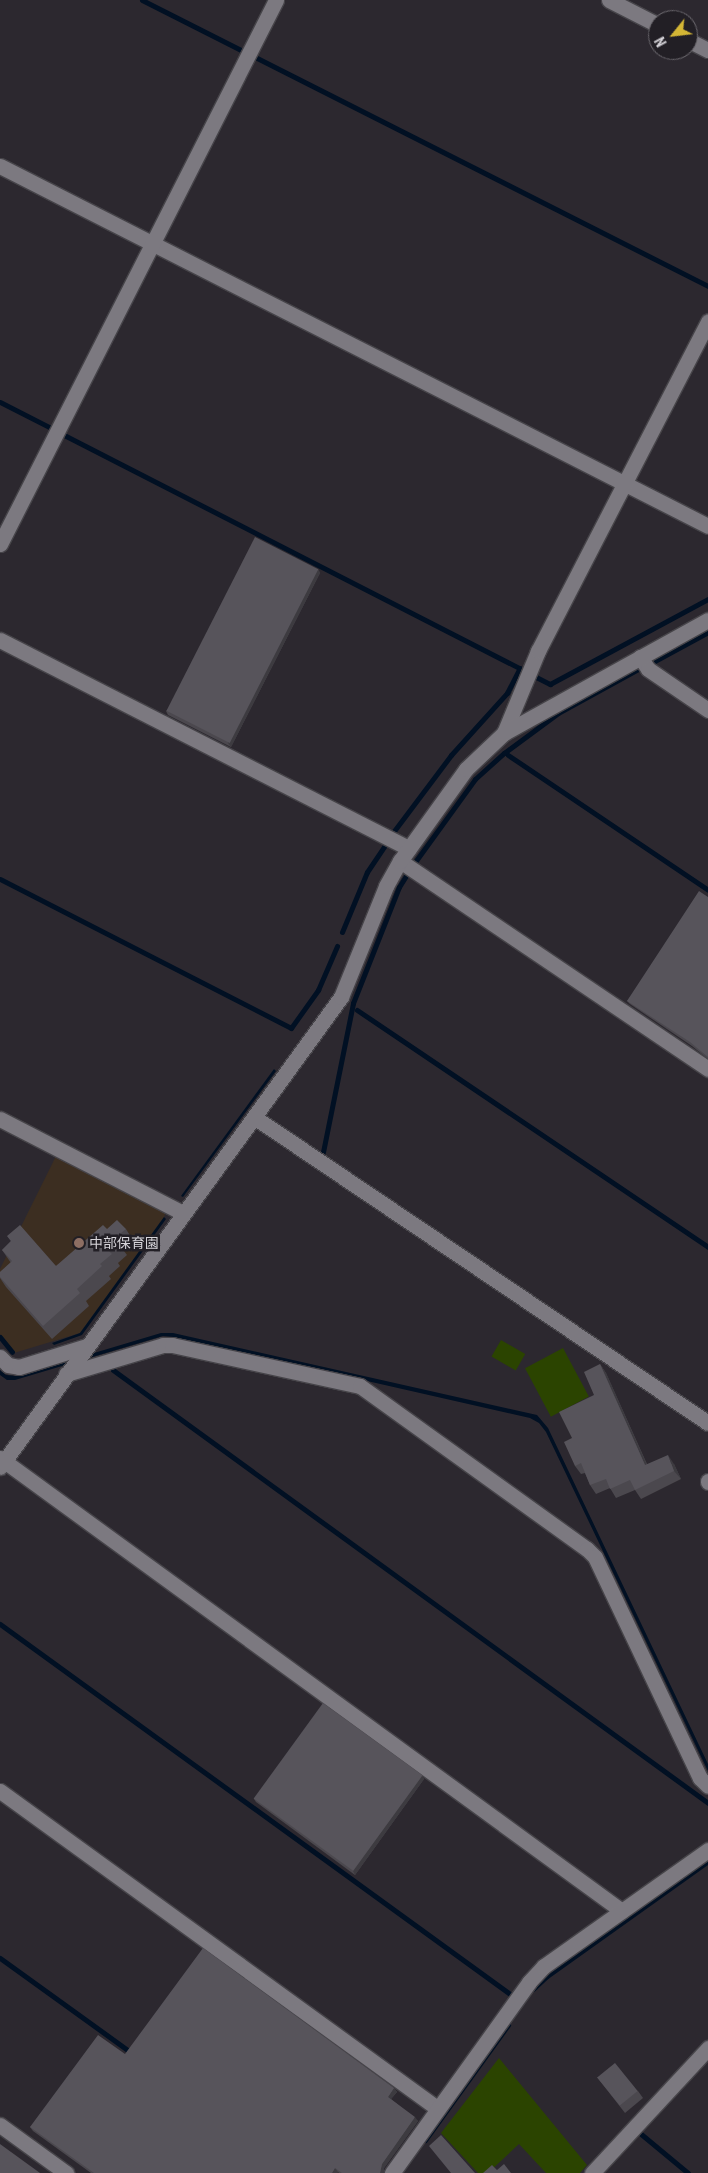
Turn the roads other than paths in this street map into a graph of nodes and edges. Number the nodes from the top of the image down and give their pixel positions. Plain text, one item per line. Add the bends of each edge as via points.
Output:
1 (276, 0) edge
2 (609, 0) edge
3 (648, 20) edge
4 (0, 166) edge
5 (153, 244) junction
6 (708, 321) edge
7 (625, 484) junction
8 (708, 526) edge
9 (0, 544) edge
10 (708, 620) edge
11 (0, 640) edge
12 (640, 657) junction
13 (708, 710) edge
14 (504, 733) junction
15 (409, 848) junction
16 (400, 861) junction
17 (708, 1069) edge
18 (254, 1117) junction
19 (0, 1119) edge
20 (183, 1214) junction
21 (84, 1350) junction
22 (0, 1357) edge
23 (68, 1371) junction
24 (708, 1423) edge
25 (1, 1462) edge
26 (708, 1786) edge
27 (0, 1791) edge
28 (708, 1850) edge
29 (622, 1911) junction
30 (708, 2048) edge
31 (437, 2108) junction
32 (0, 2125) edge
33 (66, 2173) edge
34 (392, 2173) edge
35 (592, 2173) edge

1 - 5 street
2 - 3 street
4 - 5 street
5 - 7 street
5 - 9 street
6 - 7 street
7 - 8 street
7 - 14 street via 538,651
10 - 12 street
11 - 15 street
12 - 13 street via 648,669
12 - 14 street
14 - 15 street via 466,769
15 - 16 street
16 - 17 street
16 - 18 street via 386,886 341,997
18 - 20 street
18 - 24 street
19 - 20 street
20 - 21 street
21 - 22 street via 19,1366 8,1365
21 - 23 street
23 - 25 street
23 - 26 street via 172,1345 360,1386 595,1557 700,1778
25 - 29 street
27 - 31 street
28 - 29 street
29 - 31 street via 544,1966
30 - 35 street
31 - 34 street
32 - 33 street

